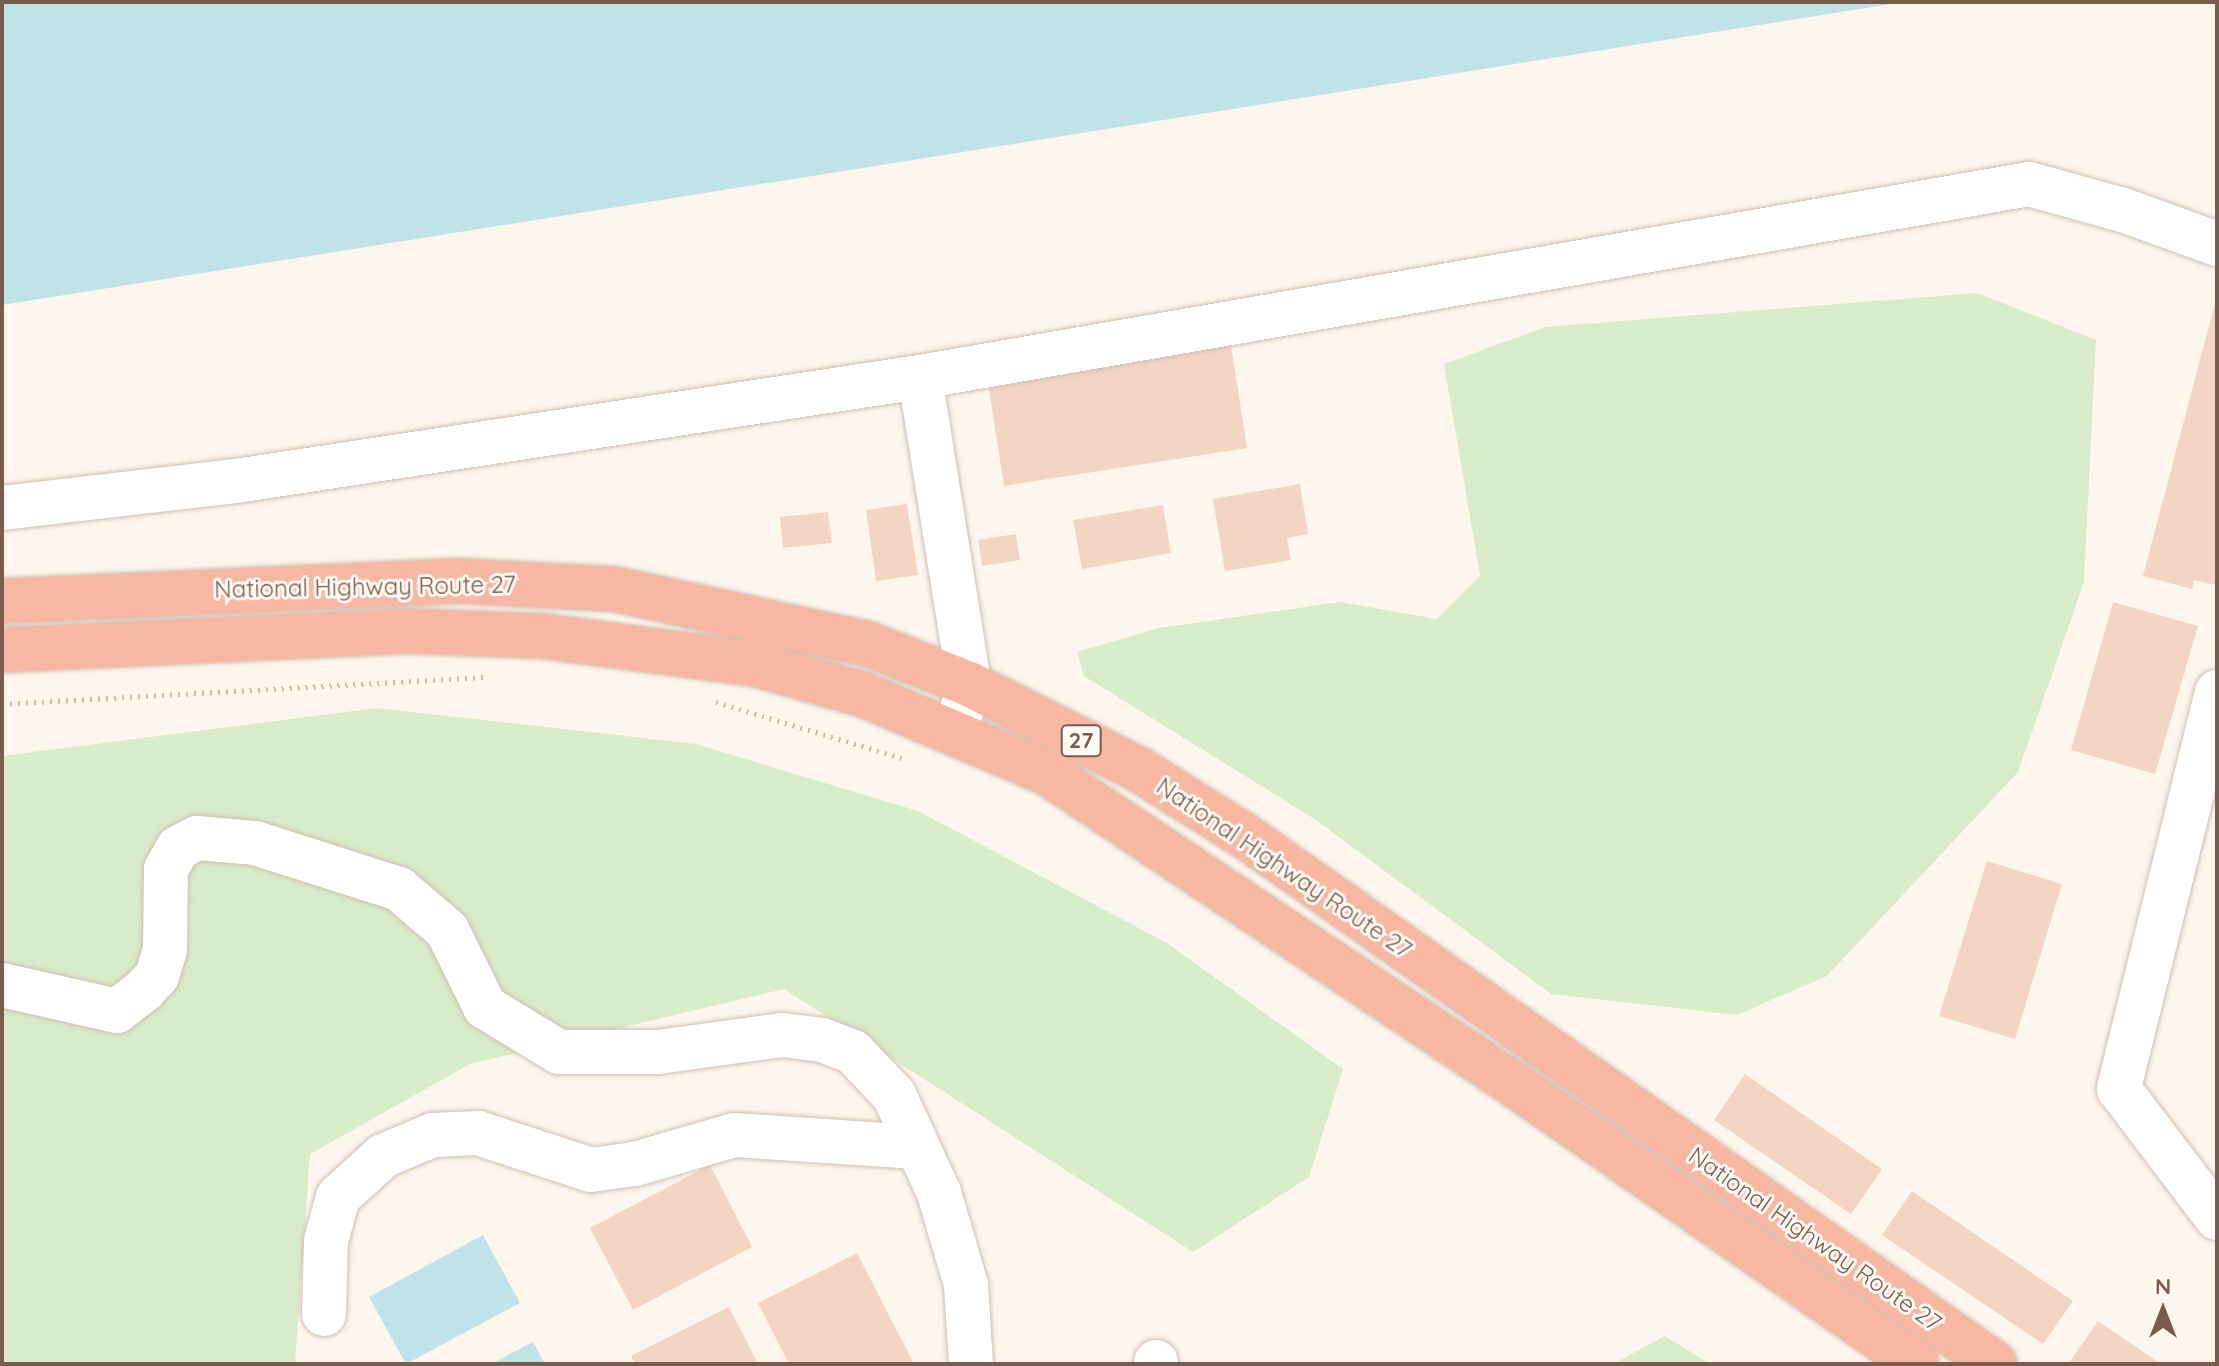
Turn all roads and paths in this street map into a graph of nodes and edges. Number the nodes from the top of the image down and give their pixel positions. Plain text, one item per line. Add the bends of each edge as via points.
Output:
1 (2217, 244) edge
2 (920, 377) junction
3 (2, 508) edge
4 (2, 601) edge
5 (2, 650) edge
6 (494, 677) dead end
7 (969, 684) junction
8 (2217, 692) edge
9 (710, 701) dead end
10 (2, 704) edge
11 (956, 730) junction
12 (908, 760) dead end
13 (2, 985) edge
14 (918, 1147) junction
15 (2217, 1218) edge
16 (324, 1314) dead end
17 (971, 1364) edge
18 (1916, 1364) edge
19 (1995, 1364) edge

1 - 2 street via 2029,184
2 - 3 street via 252,478
2 - 7 street
4 - 7 highway, National Highway Route 27 / 27 via 459,581 614,589 868,644
5 - 11 highway, National Highway Route 27 / 27 via 407,631 542,636 755,664 862,694
6 - 10 path
7 - 11 street
7 - 19 highway, National Highway Route 27 / 27 via 1140,770 1245,836
8 - 15 street via 2119,1089
9 - 12 path via 768,714
11 - 18 highway, National Highway Route 27 / 27 via 1046,772 1217,883
13 - 14 street via 117,1011 157,976 165,949 166,869 178,848 197,838 255,843 399,889 447,930 485,1007 559,1052 658,1052 782,1035 822,1040 853,1052 894,1095
14 - 16 street via 735,1135 635,1164 591,1170 478,1133 433,1135 383,1156 338,1197 326,1241
14 - 17 street via 939,1193 966,1285

